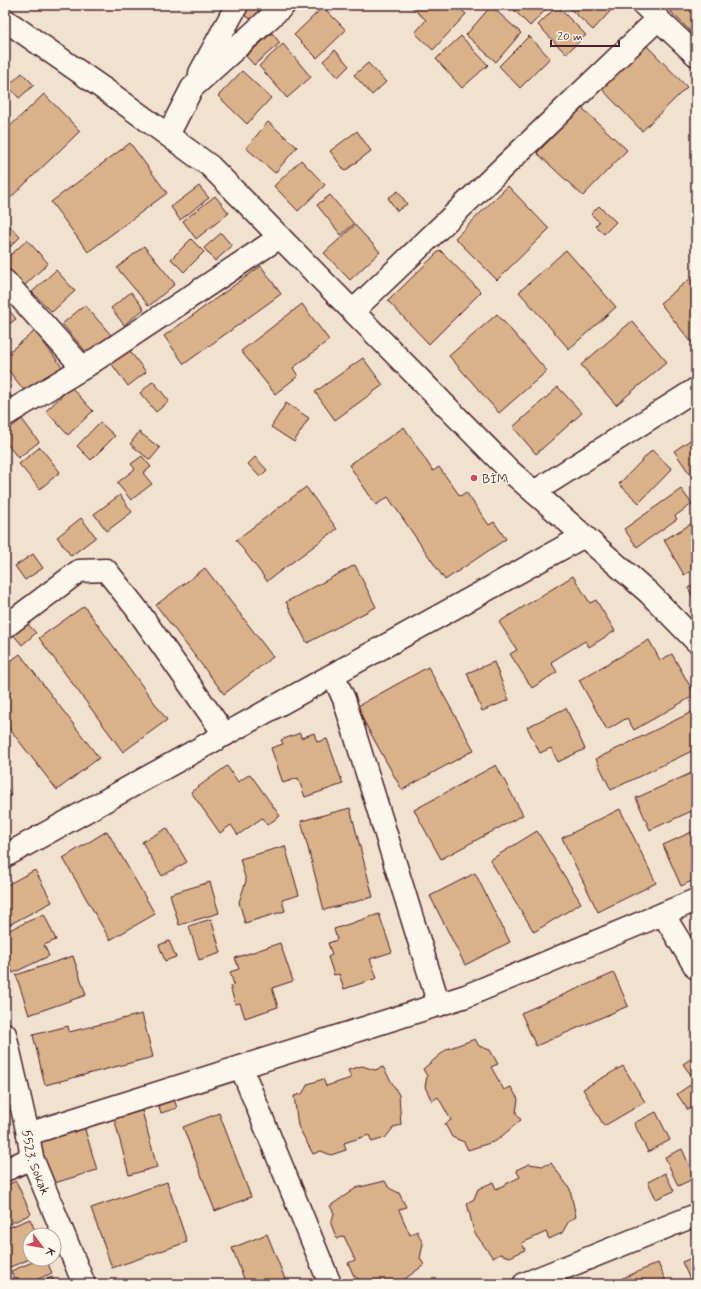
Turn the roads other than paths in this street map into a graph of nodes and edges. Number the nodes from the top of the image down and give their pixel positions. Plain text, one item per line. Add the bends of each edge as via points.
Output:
1 (237, 5) edge
2 (284, 5) edge
3 (651, 12) edge
4 (5, 20) edge
5 (696, 55) edge
6 (192, 88) junction
7 (168, 135) junction
8 (280, 237) junction
9 (5, 281) edge
10 (353, 311) junction
11 (83, 368) junction
12 (696, 388) edge
13 (5, 415) edge
14 (534, 492) junction
15 (584, 536) junction
16 (5, 627) edge
17 (696, 641) edge
18 (333, 675) junction
19 (225, 735) junction
20 (5, 856) edge
21 (696, 900) edge
22 (663, 914) junction
23 (696, 968) edge
24 (439, 1005) junction
25 (5, 1034) edge
26 (241, 1067) junction
27 (28, 1134) junction
28 (32, 1158) junction
29 (5, 1170) edge
30 (696, 1215) edge
31 (84, 1284) edge
32 (330, 1284) edge
33 (524, 1284) edge

1 - 6 street
2 - 6 street
3 - 5 street
3 - 10 street
4 - 7 street
6 - 7 street
7 - 8 street via 210,166
8 - 10 street
8 - 11 street
9 - 11 street
10 - 14 street via 510,471
11 - 13 street
12 - 14 street
14 - 15 street
15 - 17 street via 648,593
15 - 18 street
16 - 19 street via 79,571 106,570 136,608
18 - 19 street
18 - 24 street via 344,699
19 - 20 street
21 - 22 street
22 - 23 street
22 - 24 street
24 - 26 street
25 - 27 street, 5523. Sokak
26 - 27 street
26 - 32 street
27 - 28 street, 5523. Sokak
28 - 29 street
28 - 31 street, 5523. Sokak
30 - 33 street

